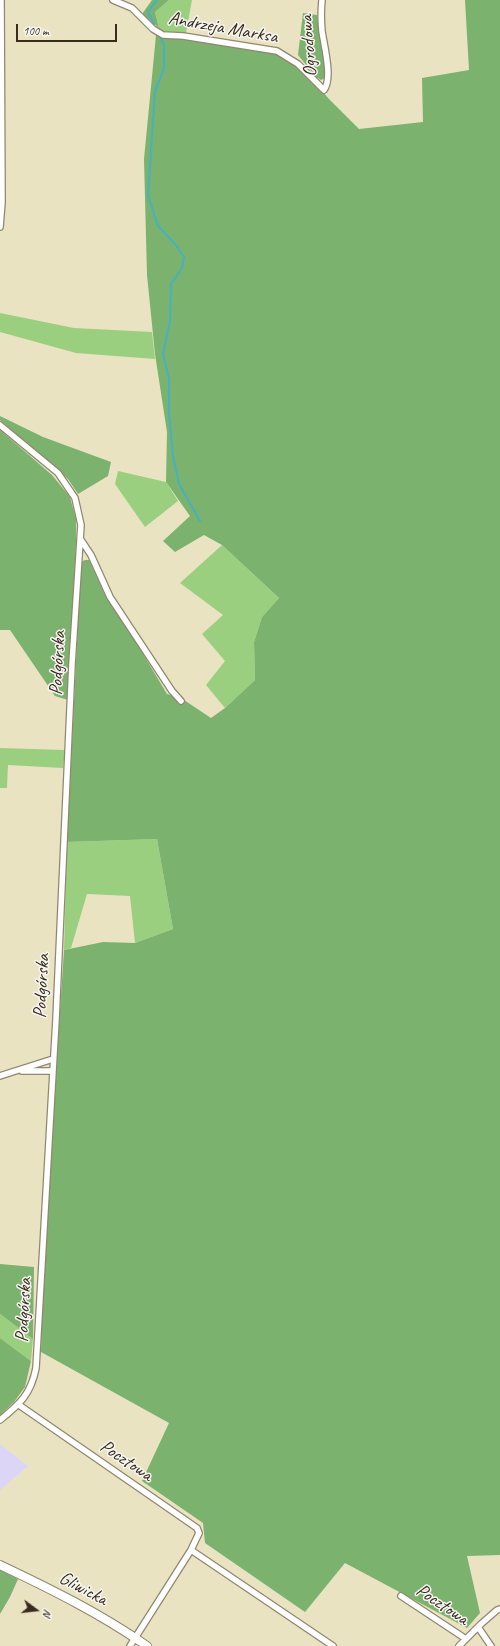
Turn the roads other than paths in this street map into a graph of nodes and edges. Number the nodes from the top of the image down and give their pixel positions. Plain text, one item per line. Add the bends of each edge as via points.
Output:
1 (1, 0) edge
2 (113, 0) edge
3 (322, 0) edge
4 (324, 90) joint
5 (0, 227) edge
6 (0, 424) edge
7 (81, 540) junction
8 (181, 701) dead end
9 (53, 1059) junction
10 (16, 1071) junction
11 (52, 1071) junction
12 (0, 1076) edge
13 (19, 1405) junction
14 (0, 1420) edge
15 (191, 1550) junction
16 (0, 1564) edge
17 (401, 1596) dead end
18 (500, 1609) edge
19 (478, 1627) junction
20 (136, 1638) junction
21 (466, 1639) junction
22 (130, 1646) edge
23 (147, 1646) edge
24 (333, 1646) edge
25 (460, 1646) edge
26 (491, 1646) edge

1 - 5 street
2 - 4 street, Andrzeja Marksa via 132,8 153,30 163,35 277,51 298,64
3 - 4 street, Ogrodowa via 322,30 328,75 327,87
6 - 7 street, Podgórska via 51,466 67,484 75,498 80,516
7 - 8 street via 91,555 110,597
7 - 9 street, Podgórska via 72,664
9 - 10 street
9 - 11 street, Podgórska
10 - 11 street
10 - 12 street
11 - 13 street, Podgórska via 36,1368 29,1390
13 - 14 street, Podgórska
13 - 15 street, Pocztowa via 197,1528 199,1533
15 - 20 street, Pocztowa
15 - 24 street
16 - 20 main road, Gliwicka via 58,1593
17 - 21 street, Pocztowa
18 - 19 street
19 - 21 street
19 - 26 street
20 - 22 street, Pocztowa
20 - 23 main road, Gliwicka
21 - 25 street

